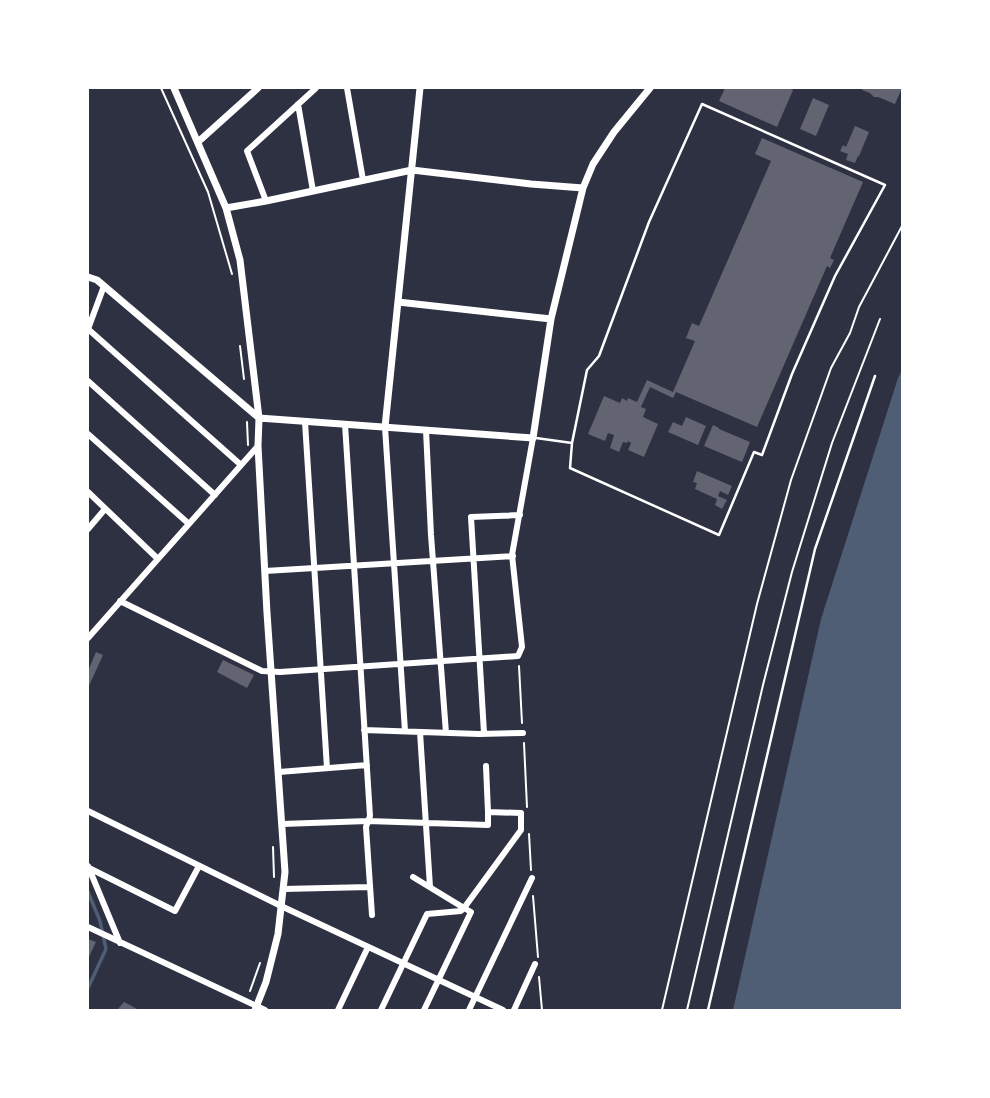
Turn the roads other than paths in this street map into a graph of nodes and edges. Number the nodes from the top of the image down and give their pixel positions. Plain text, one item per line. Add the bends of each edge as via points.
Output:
1 (174, 88) edge
2 (258, 88) edge
3 (316, 88) edge
4 (347, 88) edge
5 (419, 88) edge
6 (650, 88) edge
7 (298, 104) junction
8 (198, 142) junction
9 (412, 170) junction
10 (363, 180) junction
11 (583, 188) junction
12 (313, 191) junction
13 (266, 201) junction
14 (226, 208) junction
15 (88, 278) edge
16 (104, 286) junction
17 (398, 302) junction
18 (551, 319) junction
19 (875, 376) dead end
20 (88, 381) edge
21 (259, 418) junction
22 (306, 422) junction
23 (345, 424) junction
24 (385, 427) junction
25 (426, 430) junction
26 (88, 434) edge
27 (533, 438) junction
28 (572, 443) junction
29 (258, 446) junction
30 (241, 465) junction
31 (88, 492) edge
32 (215, 495) junction
33 (105, 509) junction
34 (520, 514) junction
35 (189, 524) junction
36 (88, 529) edge
37 (513, 556) junction
38 (158, 559) junction
39 (474, 559) junction
40 (433, 561) junction
41 (394, 564) junction
42 (354, 566) junction
43 (315, 568) junction
44 (265, 571) junction
45 (120, 601) junction
46 (88, 638) edge
47 (480, 659) junction
48 (440, 662) junction
49 (400, 664) junction
50 (360, 667) junction
51 (321, 669) junction
52 (271, 672) junction
53 (365, 730) junction
54 (405, 731) junction
55 (420, 732) junction
56 (446, 733) junction
57 (484, 733) junction
58 (523, 733) dead end
59 (367, 765) junction
60 (486, 766) dead end
61 (327, 768) junction
62 (279, 772) junction
63 (88, 811) edge
64 (488, 813) junction
65 (368, 821) junction
66 (426, 823) junction
67 (282, 824) junction
68 (88, 866) edge
69 (199, 866) junction
70 (413, 877) dead end
71 (531, 878) dead end
72 (370, 887) junction
73 (429, 887) junction
74 (283, 889) junction
75 (281, 906) junction
76 (464, 908) junction
77 (372, 915) dead end
78 (88, 927) edge
79 (120, 943) junction
80 (368, 947) junction
81 (403, 964) junction
82 (535, 964) dead end
83 (439, 981) junction
84 (475, 998) junction
85 (256, 1008) edge
86 (265, 1010) edge
87 (338, 1010) edge
88 (381, 1010) edge
89 (425, 1010) edge
90 (469, 1010) edge
91 (503, 1010) edge
92 (514, 1010) edge
93 (708, 1010) edge

1 - 8 street
2 - 8 street
3 - 7 street
4 - 10 street
5 - 9 street
6 - 11 street via 614,132
7 - 12 street
7 - 13 street via 247,151
8 - 14 street
9 - 10 street
9 - 11 street
9 - 17 street
10 - 12 street
11 - 18 street
12 - 13 street
13 - 14 street
14 - 21 street via 240,260
15 - 16 street
16 - 21 street
16 - 30 street via 88,329
17 - 18 street
17 - 24 street
18 - 27 street
19 - 93 lane via 816,549
20 - 32 street
21 - 22 street
21 - 29 street
22 - 23 street
22 - 43 street
23 - 24 street
23 - 42 street
24 - 25 street
24 - 41 street
25 - 27 street
25 - 40 street
26 - 35 street
27 - 28 lane
27 - 34 street
28 - 28 lane via 587,370 599,356 649,222 702,104 885,185 835,276 762,455 754,452 719,535 570,468
29 - 30 street
29 - 44 street
30 - 32 street
31 - 33 street
32 - 35 street
33 - 36 street
33 - 38 street
34 - 37 street
34 - 39 street via 471,517
35 - 38 street
37 - 39 street
37 - 47 street via 522,647 518,656
38 - 45 street
39 - 40 street
39 - 47 street
40 - 41 street
40 - 48 street
41 - 42 street
41 - 49 street
42 - 43 street
42 - 50 street
43 - 44 street
43 - 51 street
44 - 52 street
45 - 46 street
45 - 52 street
47 - 48 street
47 - 57 street
48 - 49 street
48 - 56 street
49 - 50 street
49 - 54 street
50 - 51 street
50 - 53 street
51 - 52 street
51 - 61 street
52 - 62 street
53 - 54 street
53 - 59 street
54 - 55 street
55 - 56 street
55 - 66 street
56 - 57 street
57 - 58 street
59 - 61 street
59 - 65 street
60 - 64 street
61 - 62 street
62 - 67 street
63 - 69 street
64 - 66 street via 488,825
64 - 76 street via 521,813 521,830
65 - 66 street
65 - 67 street
65 - 72 street
66 - 73 street
67 - 74 street
68 - 69 street via 175,911
68 - 79 street
69 - 75 street
70 - 73 street
71 - 84 street
72 - 74 street
72 - 77 street
73 - 76 street
74 - 75 street
75 - 80 street
75 - 85 street via 273,956
76 - 81 street via 426,914
76 - 83 street via 471,912
78 - 79 street
79 - 85 street
80 - 81 street
80 - 87 street
81 - 83 street
81 - 88 street
82 - 92 street
83 - 84 street
83 - 89 street
84 - 90 street
84 - 91 street
85 - 86 street

